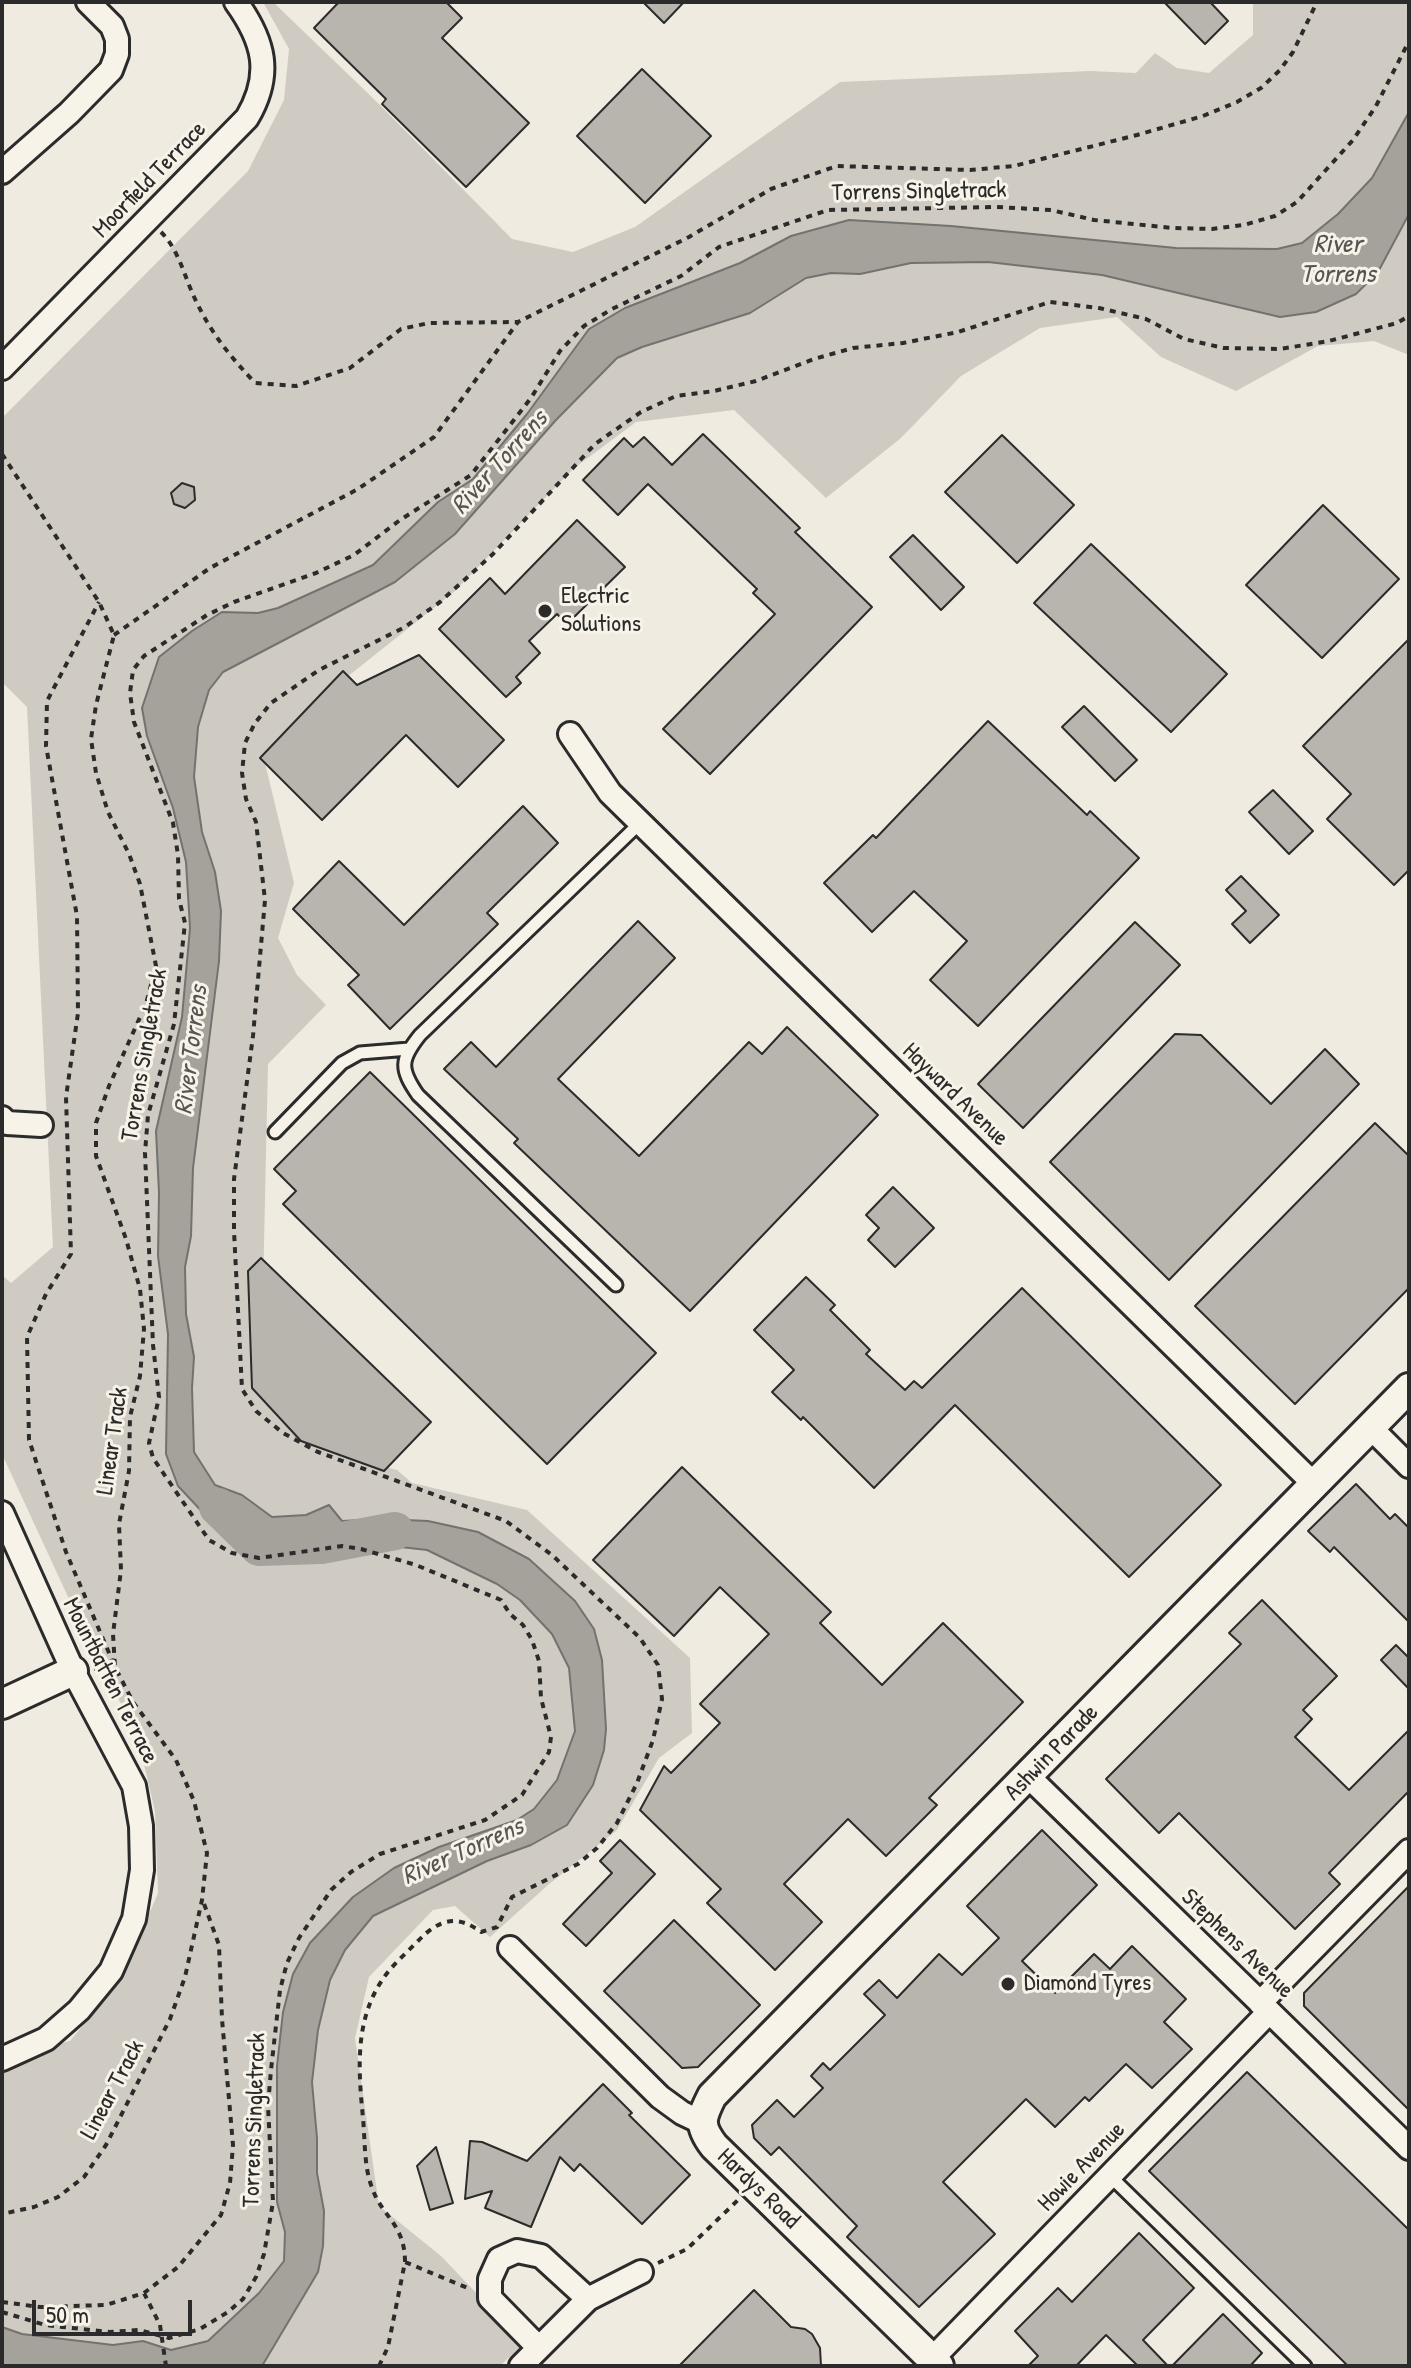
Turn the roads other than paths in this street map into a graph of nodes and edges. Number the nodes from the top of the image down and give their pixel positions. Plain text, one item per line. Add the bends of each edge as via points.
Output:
1 (88, 2) edge
2 (236, 2) edge
3 (2, 172) edge
4 (2, 368) edge
5 (570, 734) dead end
6 (640, 823) junction
7 (409, 1049) junction
8 (2, 1118) edge
9 (41, 1125) dead end
10 (275, 1132) dead end
11 (616, 1285) dead end
12 (1409, 1388) edge
13 (1370, 1427) junction
14 (1409, 1466) edge
15 (1314, 1484) junction
16 (2, 1513) edge
17 (73, 1671) junction
18 (2, 1704) edge
19 (1029, 1777) junction
20 (1409, 1851) edge
21 (510, 1948) dead end
22 (1264, 2008) junction
23 (2, 2059) edge
24 (701, 2122) junction
25 (1409, 2148) edge
26 (1110, 2176) junction
27 (641, 2272) road end
28 (1224, 2287) junction
29 (1214, 2298) dead end
30 (588, 2299) junction
31 (539, 2348) junction
32 (936, 2363) edge
33 (1298, 2364) edge
34 (521, 2366) edge

1 - 3 street via 114,31 117,46 111,70
2 - 4 street, Moorfield Terrace via 261,47 263,70 256,100 240,126
5 - 6 street, Hayward Avenue via 610,793
6 - 7 lane
6 - 15 street, Hayward Avenue
7 - 10 lane via 360,1053 342,1063
7 - 11 lane via 403,1065 418,1095
8 - 9 street via 7,1123
12 - 13 street, Ashwin Parade
13 - 14 street
13 - 15 street, Ashwin Parade
15 - 19 street, Ashwin Parade
16 - 17 street, Mountbatten Terrace
17 - 18 street
17 - 23 street, Mountbatten Terrace via 134,1786 142,1870 134,1919 111,1971 79,2010 46,2039
19 - 22 street, Stephens Avenue
19 - 24 street, Ashwin Parade via 712,2096
20 - 22 street, Howie Avenue
21 - 24 street, Hardys Road via 660,2097
22 - 25 street, Stephens Avenue
22 - 26 street, Howie Avenue
24 - 32 street, Hardys Road via 714,2146
26 - 28 lane
26 - 32 street, Howie Avenue
27 - 30 street
28 - 29 lane
28 - 33 lane
30 - 31 street
30 - 31 street via 541,2256 517,2251 499,2259 490,2279 490,2298
31 - 34 street

